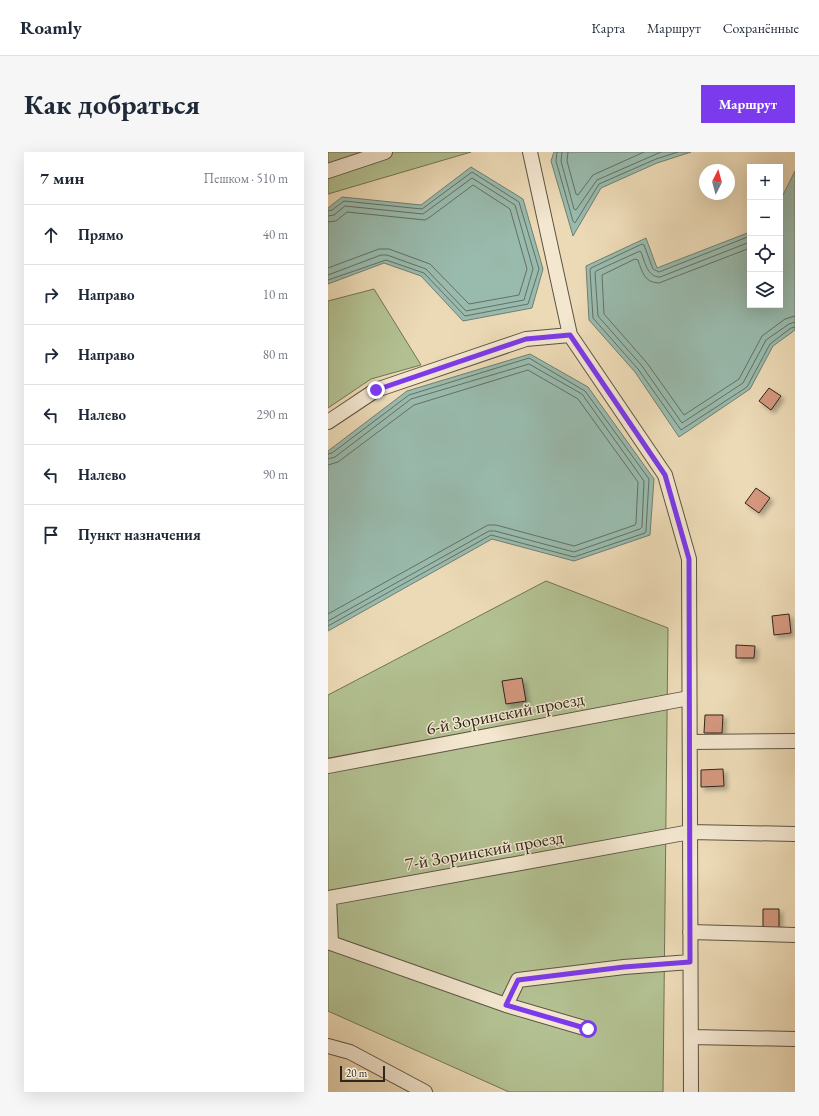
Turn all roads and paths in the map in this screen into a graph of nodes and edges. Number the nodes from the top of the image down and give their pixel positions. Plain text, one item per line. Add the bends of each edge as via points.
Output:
1 (385, 152) edge
2 (530, 152) edge
3 (328, 171) edge
4 (570, 335) junction
5 (328, 422) edge
6 (689, 698) junction
7 (795, 740) edge
8 (690, 742) junction
9 (328, 766) edge
10 (690, 832) junction
11 (795, 834) edge
12 (690, 932) junction
13 (795, 935) edge
14 (329, 943) edge
15 (690, 962) junction
16 (506, 1005) junction
17 (588, 1029) dead end
18 (691, 1037) junction
19 (795, 1039) edge
20 (328, 1046) edge
21 (425, 1092) edge
22 (691, 1092) edge

1 - 3 street
2 - 4 street
4 - 5 street via 526,339 376,390
4 - 6 street via 665,475 689,559
6 - 8 street
6 - 9 street, 6-й Зоринский проезд
7 - 8 street
8 - 10 street
10 - 11 street
10 - 12 street
10 - 14 street, 7-й Зоринский проезд via 329,898
12 - 13 street
12 - 15 street
14 - 16 street
15 - 16 street via 518,980
15 - 18 street
16 - 17 street
18 - 19 street
18 - 22 street
20 - 21 street via 350,1052

